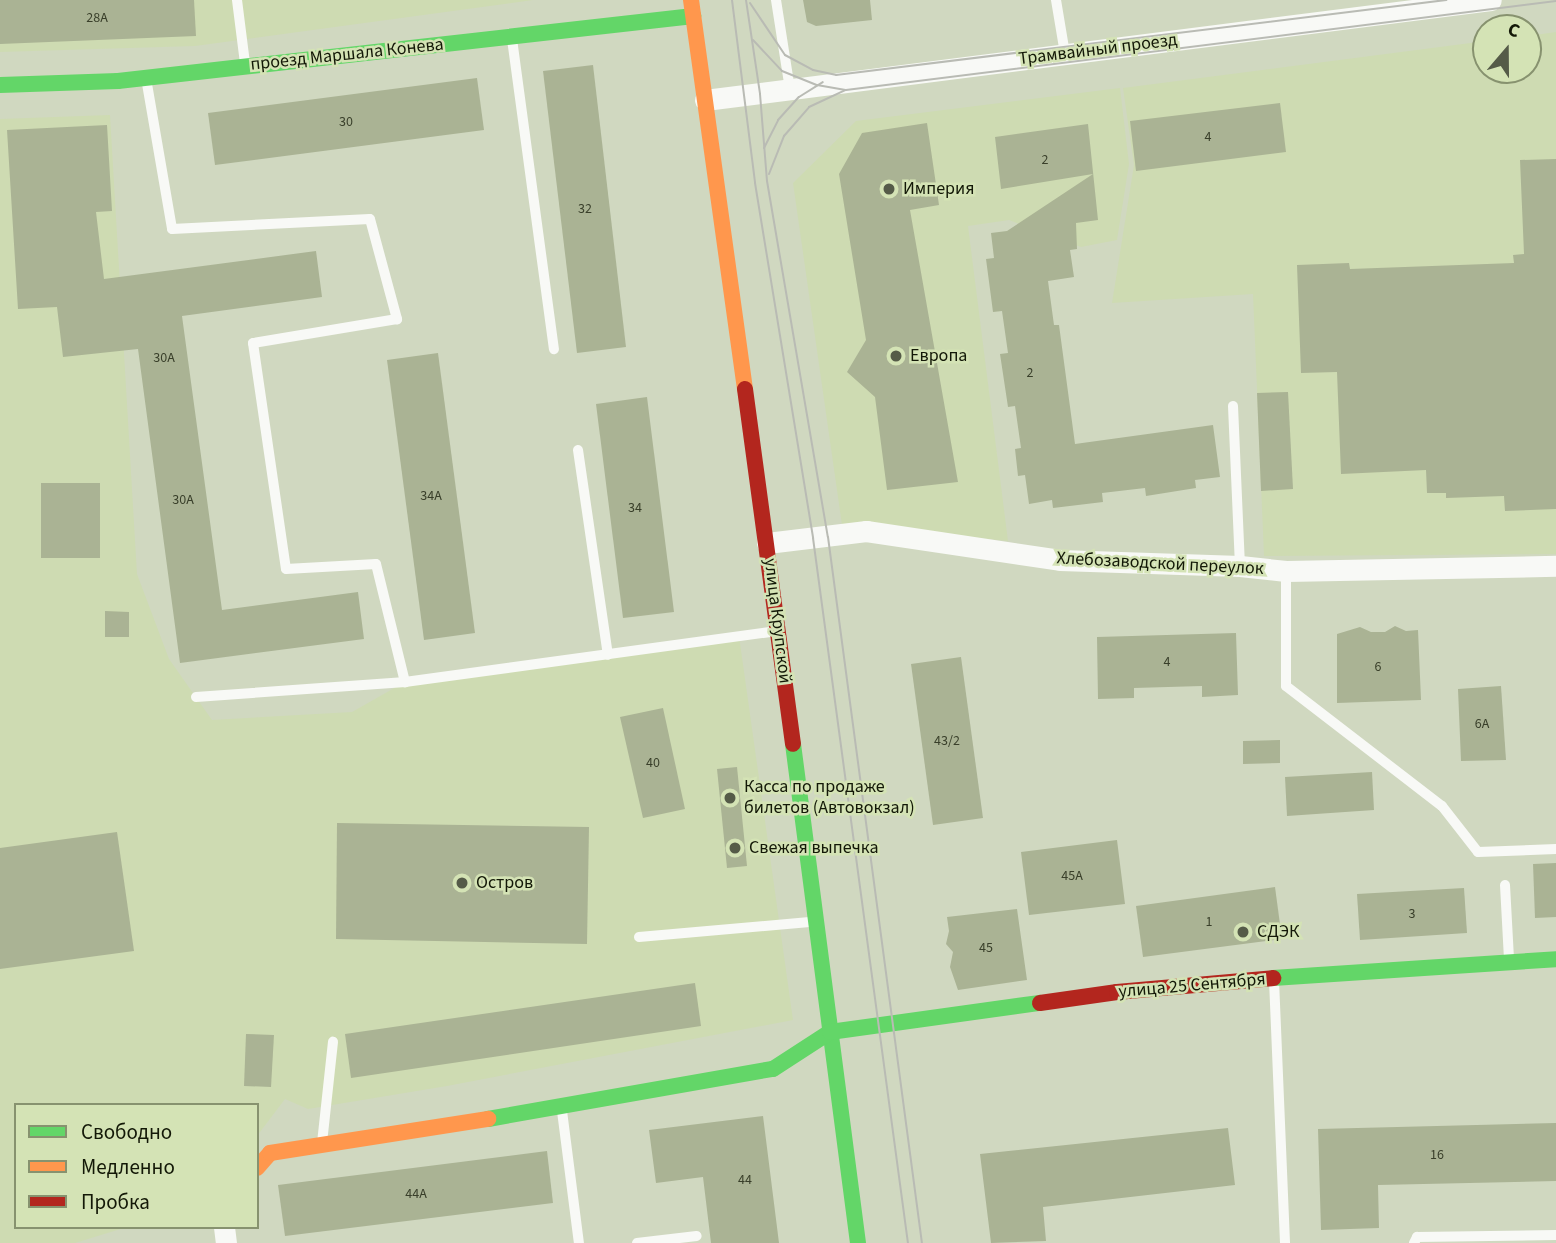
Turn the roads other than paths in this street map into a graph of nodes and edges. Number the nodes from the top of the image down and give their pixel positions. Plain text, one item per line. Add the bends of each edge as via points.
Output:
1 (237, 0) edge
2 (776, 0) edge
3 (1056, 0) edge
4 (1491, 0) edge
5 (692, 8) edge
6 (512, 37) junction
7 (1065, 54) junction
8 (246, 67) junction
9 (146, 78) junction
10 (0, 85) edge
11 (790, 89) junction
12 (705, 100) junction
13 (554, 349) dead end
14 (1233, 406) dead end
15 (578, 450) dead end
16 (767, 543) junction
17 (1240, 566) junction
18 (1556, 566) edge
19 (1286, 571) junction
20 (779, 631) junction
21 (608, 655) junction
22 (405, 682) junction
23 (196, 697) dead end
24 (1556, 849) edge
25 (1505, 885) dead end
26 (815, 922) junction
27 (639, 937) dead end
28 (1556, 960) edge
29 (1509, 962) junction
30 (1274, 979) junction
31 (830, 1032) junction
32 (333, 1042) dead end
33 (561, 1108) junction
34 (322, 1145) junction
35 (259, 1166) edge
36 (1556, 1235) edge
37 (697, 1236) dead end
38 (579, 1243) edge
39 (637, 1243) edge
40 (858, 1243) edge
41 (1285, 1243) edge
42 (1413, 1243) edge

1 - 8 lane
2 - 11 lane
3 - 7 lane
4 - 7 street, Трамвайный проезд
5 - 6 street, проезд Маршала Конева
5 - 12 street, улица Крупской
6 - 8 street, проезд Маршала Конева
6 - 13 lane
7 - 11 street, Трамвайный проезд
8 - 9 street, проезд Маршала Конева
9 - 10 street, проезд Маршала Конева
9 - 22 lane via 172,229 370,219 397,319 253,343 286,569 376,564
11 - 12 street, Трамвайный проезд
12 - 16 street, улица Крупской
14 - 17 lane
15 - 21 lane
16 - 17 street, Хлебозаводской переулок via 866,531 1060,560
16 - 20 street, улица Крупской
17 - 19 street, Хлебозаводской переулок
18 - 19 street, Хлебозаводской переулок
19 - 24 lane via 1286,686 1442,806 1478,852
20 - 21 lane
20 - 26 street, улица Крупской
21 - 22 lane
22 - 23 lane
25 - 29 lane
26 - 27 lane
26 - 31 street, улица Крупской
28 - 29 street, улица 25 Сентября
29 - 30 street, улица 25 Сентября
30 - 31 street, улица 25 Сентября via 1118,992
30 - 41 lane
31 - 33 street via 772,1069
31 - 40 street, улица Крупской
32 - 34 lane
33 - 34 street
33 - 38 lane
34 - 35 street via 270,1153
36 - 42 lane via 1417,1237
37 - 39 lane

